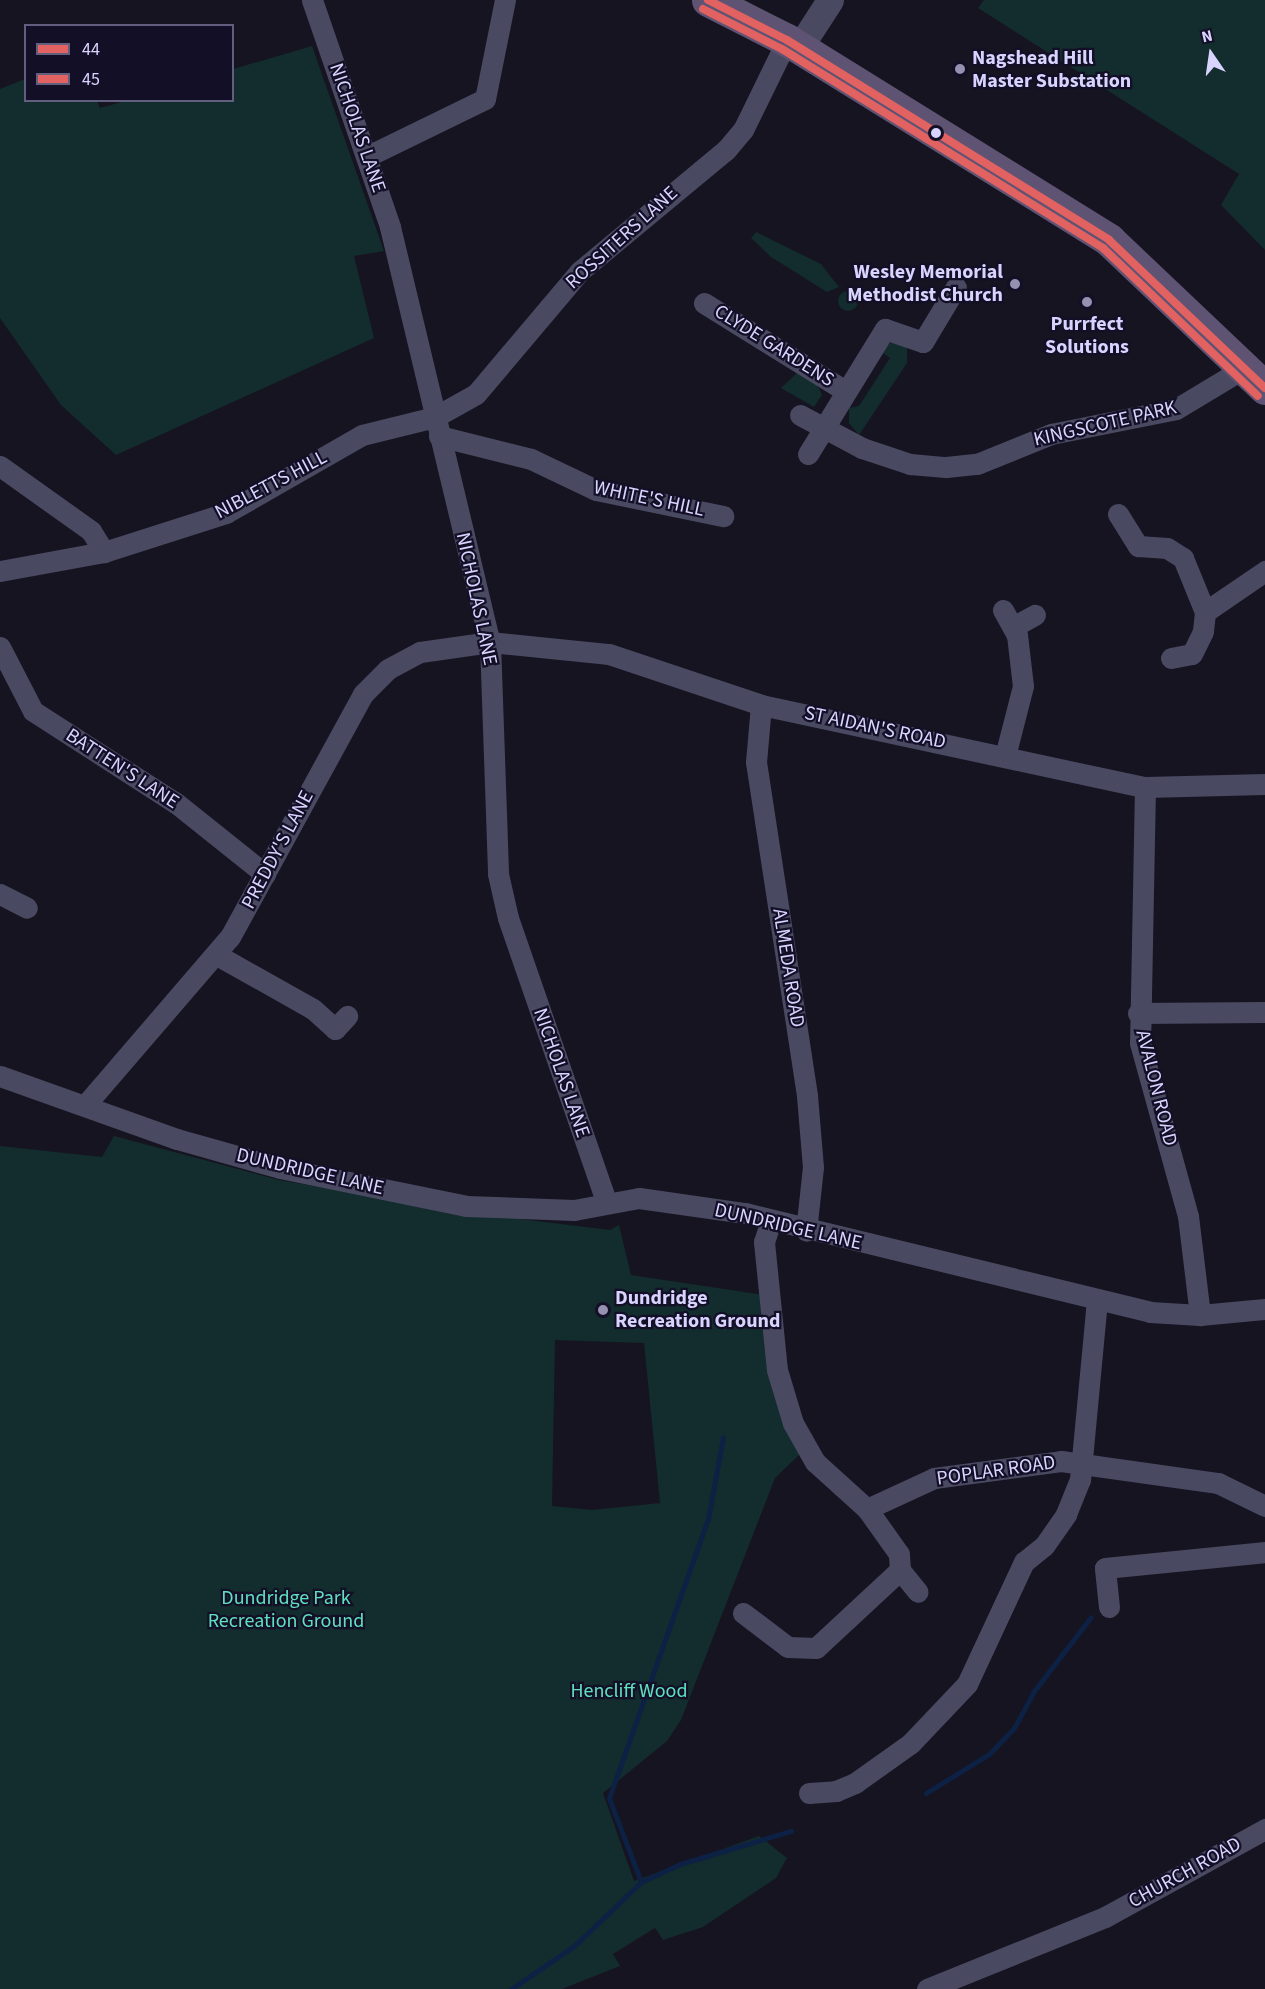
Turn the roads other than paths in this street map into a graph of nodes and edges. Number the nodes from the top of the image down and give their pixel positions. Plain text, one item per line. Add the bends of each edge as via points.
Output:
1 (312, 0) edge
2 (505, 0) edge
3 (708, 0) edge
4 (830, 0) edge
5 (793, 44) junction
6 (368, 156) junction
7 (956, 287) dead end
8 (704, 303) dead end
9 (1255, 377) edge
10 (844, 390) junction
11 (800, 415) dead end
12 (437, 427) junction
13 (822, 427) junction
14 (808, 454) dead end
15 (0, 466) edge
16 (1118, 514) dead end
17 (723, 516) dead end
18 (104, 552) junction
19 (0, 571) edge
20 (1265, 571) edge
21 (1205, 612) junction
22 (1035, 615) dead end
23 (490, 642) junction
24 (0, 647) edge
25 (1172, 658) dead end
26 (762, 705) junction
27 (1005, 756) junction
28 (1265, 784) edge
29 (1145, 787) junction
30 (265, 874) junction
31 (0, 894) edge
32 (27, 908) dead end
33 (217, 955) junction
34 (1265, 1012) edge
35 (1138, 1013) junction
36 (336, 1029) dead end
37 (0, 1076) edge
38 (87, 1103) junction
39 (606, 1201) junction
40 (771, 1221) junction
41 (806, 1231) junction
42 (1097, 1300) junction
43 (1265, 1309) edge
44 (1200, 1315) junction
45 (1083, 1461) junction
46 (1265, 1506) edge
47 (867, 1509) junction
48 (1265, 1552) edge
49 (900, 1570) junction
50 (918, 1592) dead end
51 (1109, 1607) dead end
52 (743, 1613) dead end
53 (809, 1793) dead end
54 (1265, 1829) edge
55 (927, 1989) edge

1 - 6 street, NICHOLAS LANE
2 - 6 street via 485,99
3 - 5 main road
4 - 5 street
5 - 9 main road via 1110,240
5 - 12 street, ROSSITERS LANE via 743,130 726,150 580,271 476,394
6 - 12 street, NICHOLAS LANE via 390,227
7 - 10 street, CLYDE GARDENS via 923,342 885,329
8 - 10 street, CLYDE GARDENS
9 - 13 street, KINGSCOTE PARK via 1176,409 1051,434 976,464 910,464 862,448
10 - 13 street, CLYDE GARDENS
11 - 13 street, KINGSCOTE PARK
12 - 17 street, WHITE'S HILL via 531,459 596,490
12 - 18 street, NIBLETTS HILL via 362,435 226,513
12 - 23 street, NICHOLAS LANE
13 - 14 street
15 - 18 street via 91,531
16 - 21 street via 1138,546 1167,548 1183,558
18 - 19 street, NIBLETTS HILL
20 - 21 street
21 - 25 street via 1203,632 1192,654
22 - 27 street via 1008,618 1023,686
23 - 26 street, ST AIDAN'S ROAD via 609,654
23 - 30 street, PREDDY'S LANE via 420,652 375,679
23 - 39 street, NICHOLAS LANE via 498,874 508,918
24 - 30 street, BATTEN'S LANE via 33,711 176,803
26 - 27 street, ST AIDAN'S ROAD
26 - 41 street, ALMEDA ROAD via 756,762 807,1096 813,1167
27 - 29 street, ST AIDAN'S ROAD
28 - 29 street, ST AIDAN'S ROAD
29 - 35 street, AVALON ROAD
30 - 33 street, PREDDY'S LANE
31 - 32 street
33 - 36 street via 313,1009
33 - 38 street, PREDDY'S LANE
34 - 35 street
35 - 44 street, AVALON ROAD via 1140,1043 1188,1216
37 - 38 street, DUNDRIDGE LANE
38 - 39 street, DUNDRIDGE LANE via 177,1139 280,1168 466,1206 546,1211
39 - 40 street, DUNDRIDGE LANE via 639,1198
40 - 41 street, DUNDRIDGE LANE
40 - 47 street via 764,1242 777,1370 793,1423 815,1462
41 - 42 street, DUNDRIDGE LANE
42 - 44 street, DUNDRIDGE LANE
42 - 45 street
43 - 44 street, DUNDRIDGE LANE
45 - 46 street, POPLAR ROAD via 1218,1483
45 - 47 street, POPLAR ROAD via 934,1478
45 - 53 street via 1066,1514 1044,1546 1024,1562 967,1684 911,1743 855,1782 837,1791
47 - 49 street via 899,1554
48 - 51 street via 1105,1569
49 - 50 street
49 - 52 street via 816,1648 788,1647
54 - 55 street, CHURCH ROAD via 1105,1917

